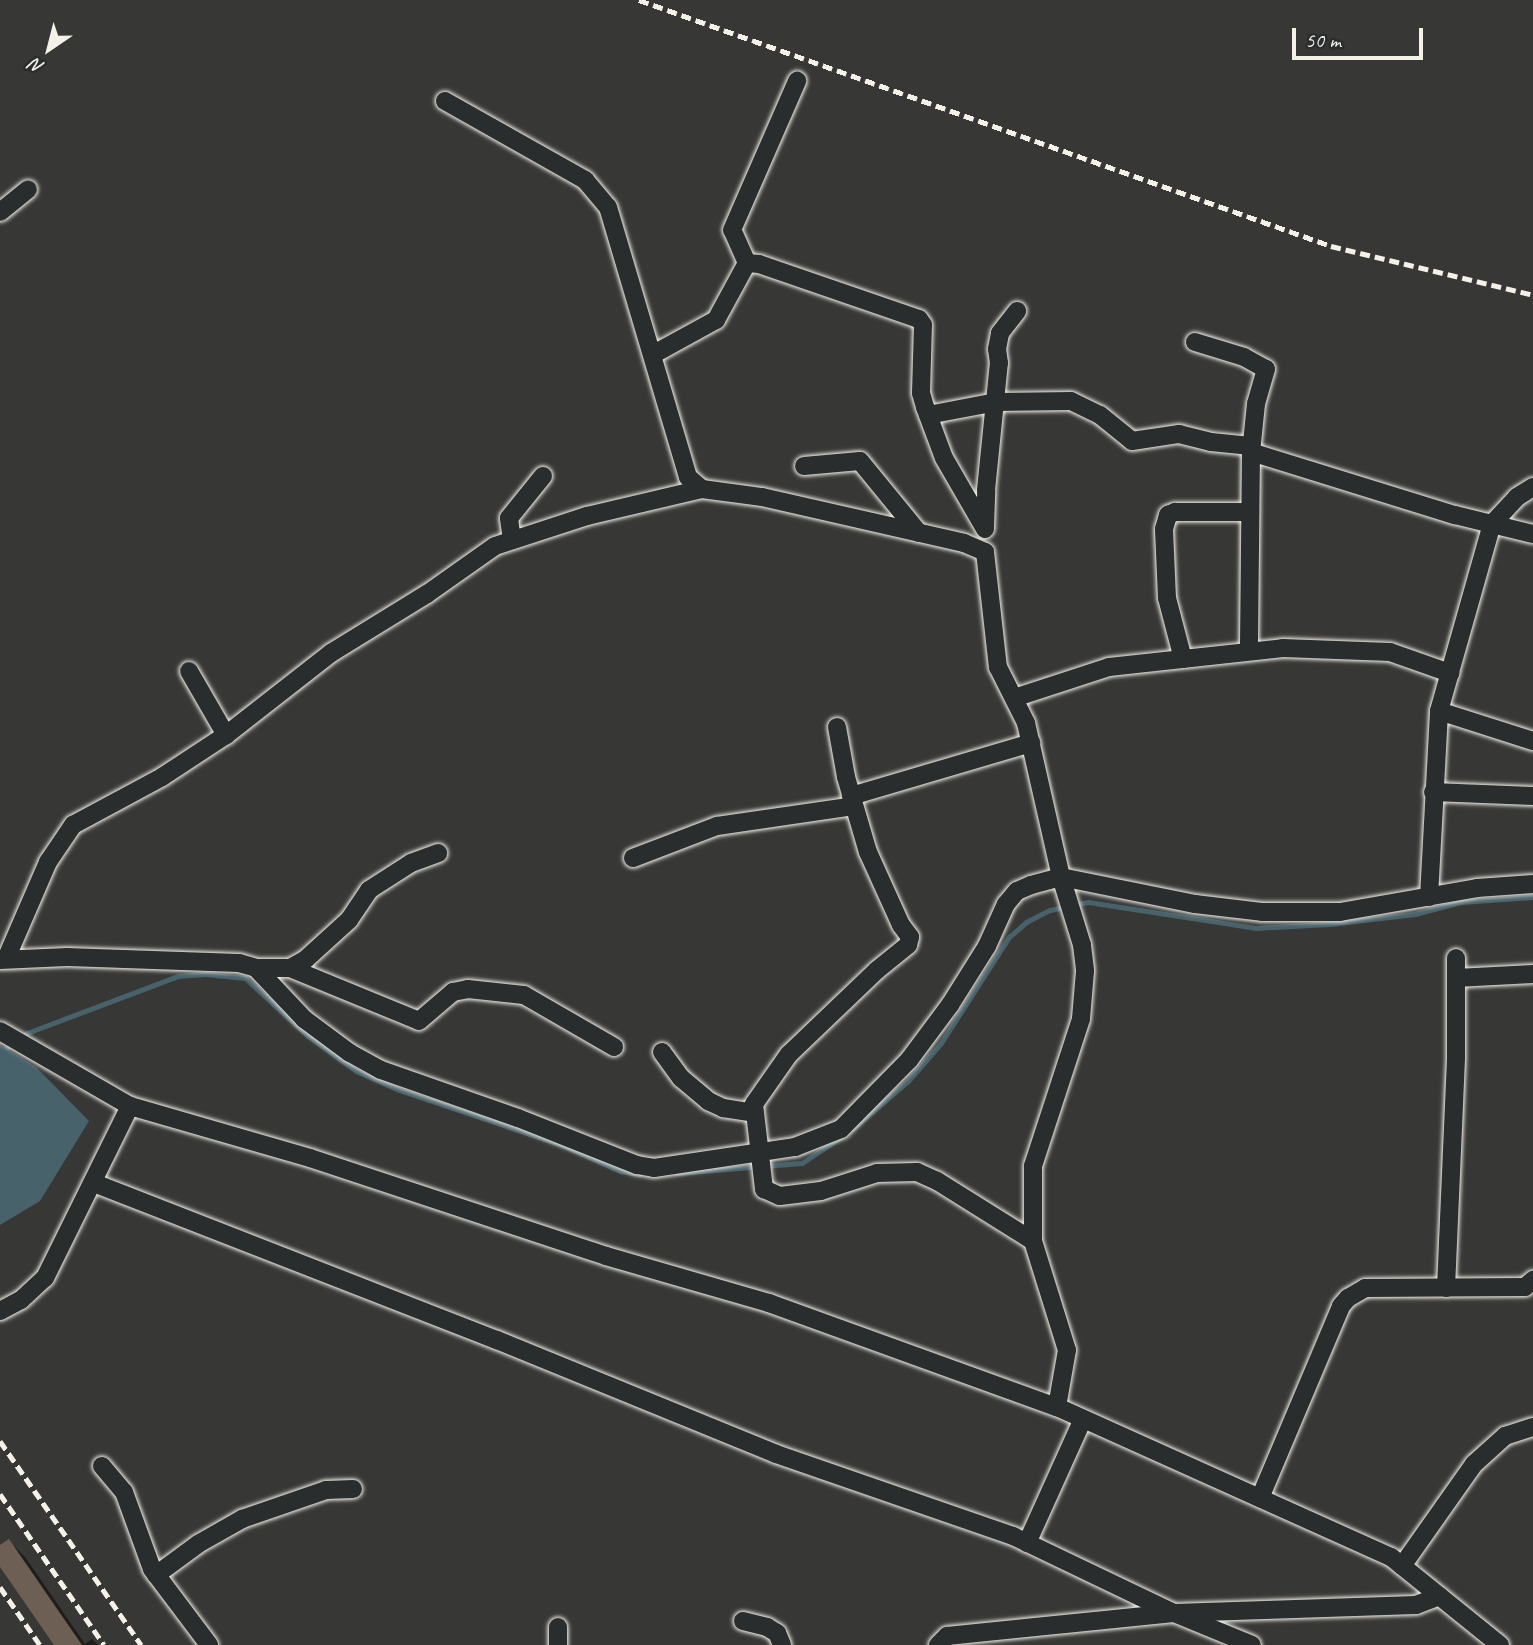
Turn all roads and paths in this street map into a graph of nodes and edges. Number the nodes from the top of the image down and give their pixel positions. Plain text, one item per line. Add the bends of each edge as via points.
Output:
1 (797, 81) dead end
2 (445, 101) dead end
3 (28, 189) dead end
4 (0, 212) edge
5 (747, 263) junction
6 (1017, 311) dead end
7 (1195, 342) dead end
8 (652, 355) junction
9 (996, 401) junction
10 (928, 415) junction
11 (1251, 449) junction
12 (804, 466) dead end
13 (543, 476) dead end
14 (1533, 487) edge
15 (702, 489) junction
16 (1250, 512) junction
17 (1492, 524) junction
18 (985, 529) junction
19 (919, 533) junction
20 (1533, 534) edge
21 (512, 540) junction
22 (985, 552) junction
23 (1249, 652) junction
24 (1183, 659) junction
25 (189, 671) dead end
26 (1450, 673) junction
27 (1014, 698) junction
28 (1438, 712) junction
29 (837, 727) dead end
30 (226, 735) junction
31 (1533, 741) edge
32 (1031, 743) junction
33 (1433, 792) junction
34 (1533, 796) edge
35 (852, 801) junction
36 (438, 853) dead end
37 (633, 858) dead end
38 (1063, 884) junction
39 (1533, 884) edge
40 (1429, 897) junction
41 (1455, 958) dead end
42 (3, 960) edge
43 (256, 968) junction
44 (290, 968) junction
45 (1533, 974) edge
46 (1456, 978) junction
47 (0, 1031) edge
48 (614, 1047) dead end
49 (662, 1052) dead end
50 (130, 1106) junction
51 (753, 1113) junction
52 (760, 1156) junction
53 (94, 1183) junction
54 (1033, 1241) junction
55 (1533, 1279) edge
56 (1446, 1288) junction
57 (0, 1311) edge
58 (1057, 1407) junction
59 (1083, 1419) junction
60 (1533, 1427) edge
61 (102, 1466) dead end
62 (353, 1489) dead end
63 (1260, 1498) junction
64 (1027, 1543) junction
65 (1402, 1566) junction
66 (156, 1576) junction
67 (1439, 1596) junction
68 (1174, 1613) junction
69 (743, 1621) dead end
70 (558, 1627) dead end
71 (209, 1645) edge
72 (558, 1645) edge
73 (782, 1645) edge
74 (939, 1645) edge
75 (1252, 1645) edge
76 (1500, 1645) edge

1 - 5 street via 732,230
2 - 8 street via 585,180 608,207
3 - 4 street
5 - 8 street via 716,320
5 - 10 street via 919,319 923,325 921,393
6 - 9 street via 1000,333
7 - 11 street via 1266,369 1255,404
8 - 15 street via 688,477
9 - 10 street
9 - 11 street via 1071,401 1100,415 1132,441 1179,434
9 - 18 street
10 - 18 street via 944,458
11 - 16 street
11 - 17 street
12 - 19 street via 860,461
13 - 21 street via 509,517
14 - 17 street
15 - 19 street via 762,497
15 - 21 street via 587,516
16 - 23 street
16 - 24 street via 1168,515 1164,529 1167,598
17 - 20 street
17 - 26 street
18 - 22 street
19 - 22 street
21 - 30 street via 495,546 331,653
22 - 27 street via 998,667
23 - 24 street
23 - 26 street via 1319,647 1390,652
24 - 27 street via 1109,667
25 - 30 street
26 - 28 street
27 - 32 street
28 - 31 street
28 - 33 street
29 - 35 street
30 - 42 street via 150,785 73,825 48,862
32 - 35 street
32 - 38 street
33 - 34 street
33 - 40 street
35 - 37 street via 717,827
35 - 51 street via 871,860 910,937 908,945 789,1054 754,1104
36 - 44 street via 411,863 369,890 349,920
38 - 40 street via 1262,912 1340,912
38 - 52 street via 1017,891 950,1005 909,1060 858,1114 841,1129
38 - 54 street via 1085,971 1080,1019 1033,1166
39 - 40 street
41 - 46 street
42 - 43 street via 67,957 224,962
43 - 44 street
43 - 52 street via 304,1018 381,1070 637,1165 654,1168
44 - 48 street via 419,1021 453,992 468,989 524,995
45 - 46 street
46 - 56 street
47 - 50 street
49 - 51 street via 681,1078 708,1101
50 - 53 street
50 - 58 street via 769,1303
51 - 52 street
52 - 54 street via 764,1189 780,1196 835,1189 877,1173 917,1172
53 - 57 street via 45,1278 21,1300
53 - 64 street via 776,1454
54 - 58 street via 1068,1350
55 - 56 street via 1524,1287
56 - 63 street via 1365,1288 1348,1298
58 - 59 street
59 - 63 street
59 - 64 street
60 - 65 street via 1505,1436 1474,1464
61 - 66 street via 124,1492
62 - 66 street via 326,1490 242,1519
63 - 65 street
64 - 68 street
65 - 67 street
66 - 71 street
67 - 68 street via 1416,1605
67 - 76 street
68 - 74 street via 947,1636
68 - 75 street
69 - 73 street via 777,1633
70 - 72 street

